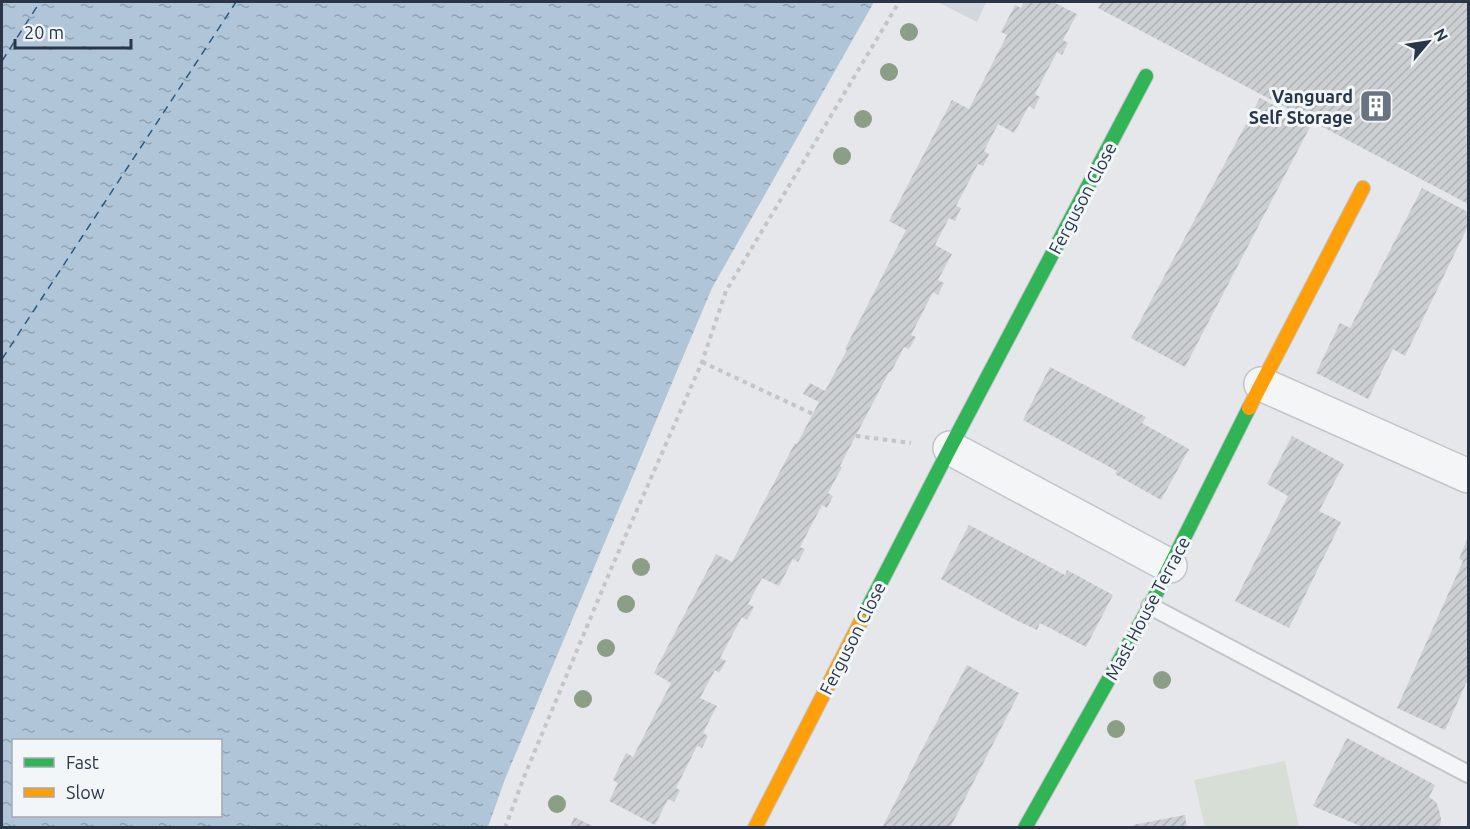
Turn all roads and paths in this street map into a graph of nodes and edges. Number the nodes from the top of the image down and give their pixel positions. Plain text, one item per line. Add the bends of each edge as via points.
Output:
1 (898, 2) edge
2 (1146, 76) dead end
3 (1363, 188) dead end
4 (702, 362) junction
5 (1261, 384) junction
6 (813, 414) dead end
7 (856, 436) dead end
8 (950, 448) junction
9 (1468, 476) edge
10 (1170, 566) junction
11 (1150, 606) junction
12 (1468, 774) edge
13 (505, 828) edge
14 (755, 828) edge
15 (1025, 828) edge

1 - 4 path via 726,291
2 - 8 street, Ferguson Close
3 - 5 street, Mast House Terrace
4 - 6 path
4 - 13 path
5 - 9 street
5 - 10 street, Mast House Terrace
7 - 8 path
8 - 10 street
8 - 14 street, Ferguson Close
10 - 11 street, Mast House Terrace
11 - 12 lane
11 - 15 street, Mast House Terrace

